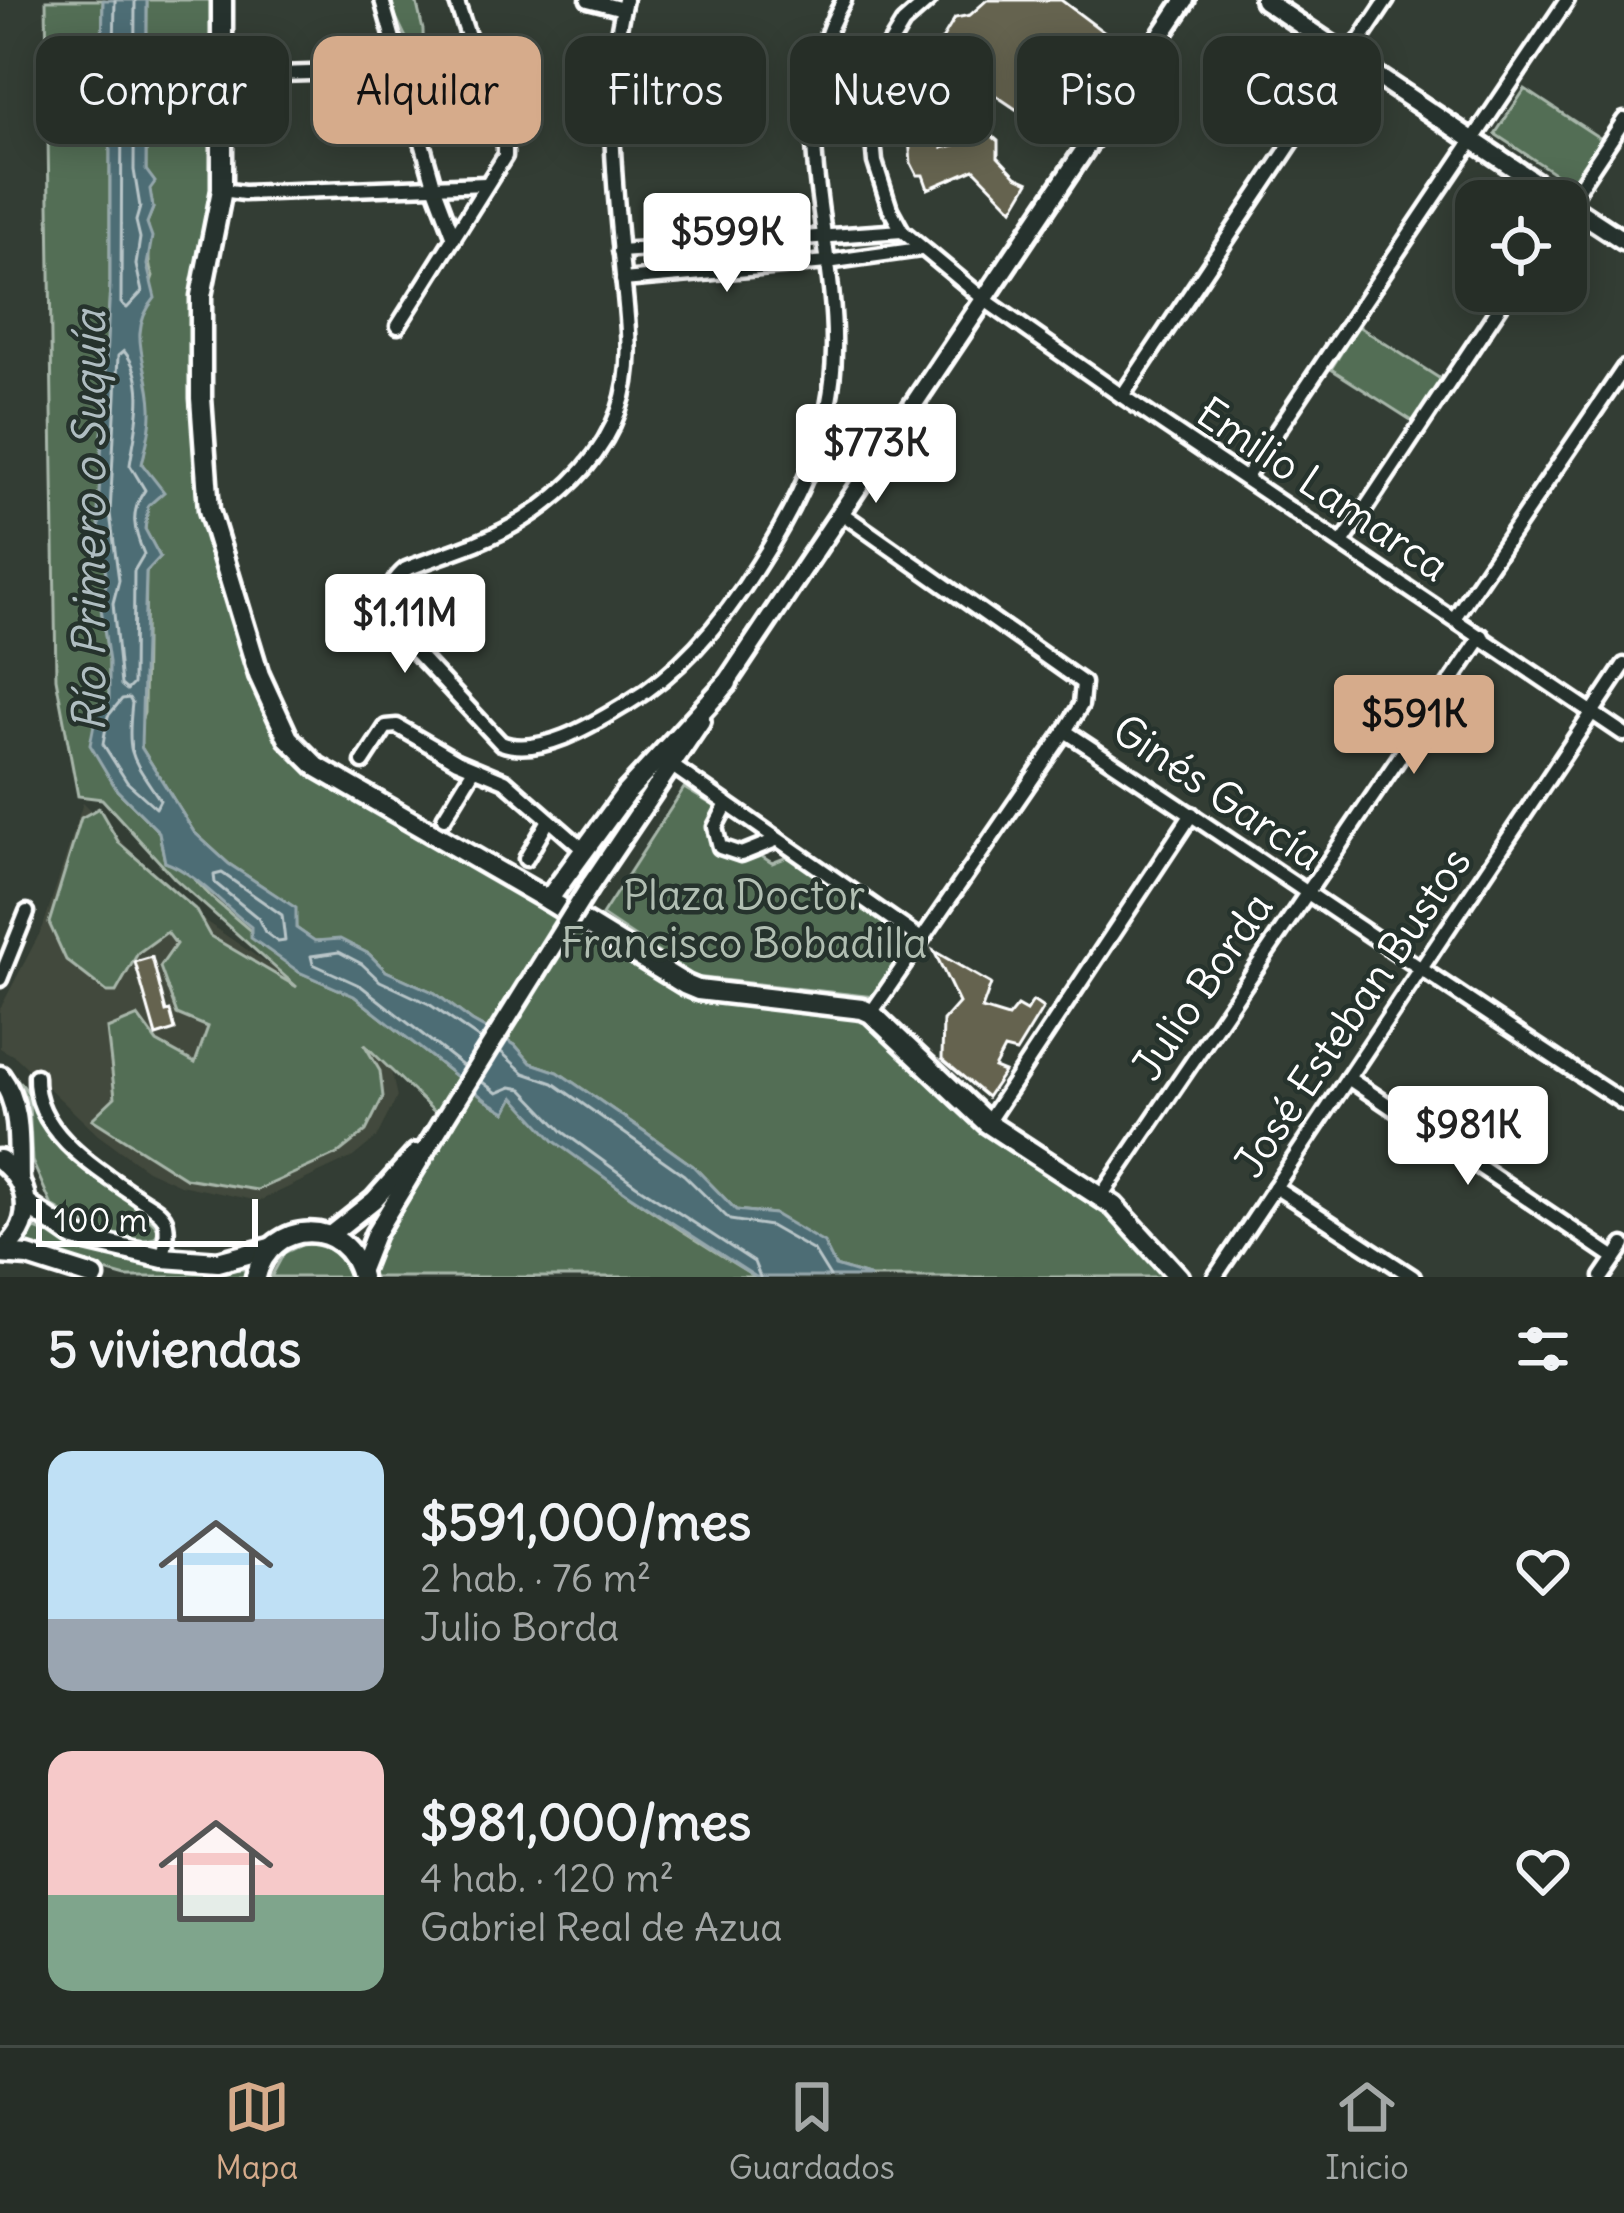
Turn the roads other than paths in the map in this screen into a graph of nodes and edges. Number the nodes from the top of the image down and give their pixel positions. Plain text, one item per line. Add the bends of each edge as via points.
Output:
1 (222, 0) edge
2 (382, 0) edge
3 (456, 0) edge
4 (588, 0) edge
5 (844, 0) edge
6 (928, 0) edge
7 (1185, 0) edge
8 (1264, 0) edge
9 (1387, 0) edge
10 (1567, 0) edge
11 (624, 4) edge
12 (222, 36) edge
13 (392, 36) edge
14 (1317, 36) edge
15 (1362, 36) edge
16 (1381, 79) edge
17 (1624, 120) edge
18 (1471, 139) junction
19 (222, 144) edge
20 (423, 144) edge
21 (1290, 144) edge
22 (1531, 180) edge
23 (1583, 180) edge
24 (486, 184) junction
25 (434, 185) junction
26 (222, 190) junction
27 (1587, 217) edge
28 (902, 231) junction
29 (825, 237) junction
30 (454, 238) junction
31 (1624, 241) edge
32 (920, 249) junction
33 (620, 251) junction
34 (827, 262) junction
35 (623, 280) junction
36 (985, 300) junction
37 (1496, 312) edge
38 (398, 326) dead end
39 (1624, 368) edge
40 (1122, 396) junction
41 (1246, 477) junction
42 (840, 512) junction
43 (1343, 542) junction
44 (1455, 617) junction
45 (1482, 636) junction
46 (1624, 665) edge
47 (727, 683) junction
48 (1593, 713) junction
49 (1065, 731) junction
50 (1624, 734) edge
51 (363, 762) dead end
52 (671, 766) junction
53 (474, 769) junction
54 (727, 804) junction
55 (1192, 814) junction
56 (444, 818) dead end
57 (549, 820) junction
58 (776, 840) junction
59 (584, 850) junction
60 (526, 859) dead end
61 (1307, 890) junction
62 (548, 899) junction
63 (27, 912) dead end
64 (922, 939) junction
65 (1420, 971) junction
66 (0, 979) edge
67 (871, 1013) junction
68 (0, 1076) edge
69 (36, 1076) dead end
70 (1348, 1078) junction
71 (1624, 1103) edge
72 (444, 1120) junction
73 (987, 1123) junction
74 (0, 1160) edge
75 (19, 1178) junction
76 (1275, 1187) junction
77 (1101, 1196) junction
78 (28, 1204) junction
79 (330, 1235) junction
80 (1624, 1245) edge
81 (270, 1247) junction
82 (0, 1254) edge
83 (163, 1258) junction
84 (1615, 1258) junction
85 (360, 1275) edge
86 (94, 1277) edge
87 (256, 1277) edge
88 (1179, 1277) edge
89 (1216, 1277) edge
90 (1413, 1277) edge
91 (1602, 1277) edge

1 - 12 main road
2 - 13 street
3 - 24 street via 505,146
4 - 11 street
5 - 29 street via 821,47 813,93
6 - 28 street via 886,51 871,118 874,162
7 - 36 main road
8 - 14 main road
9 - 15 street
10 - 18 street
11 - 33 street via 610,74
16 - 18 main road
17 - 23 street
18 - 22 main road
18 - 41 street
19 - 26 main road
20 - 25 street
21 - 40 street
24 - 25 street
24 - 30 street
25 - 26 street
25 - 30 street
26 - 62 main road via 201,296 208,510 281,725 317,767
27 - 31 main road
28 - 29 street
28 - 32 street, Emilio Lamarca
29 - 33 street
29 - 34 street
30 - 38 street
32 - 34 street
32 - 36 street, Emilio Lamarca
33 - 35 street
34 - 35 street
34 - 35 street via 829,406 802,488 752,577 658,683 591,724 511,747 399,634 388,614 390,588 406,569 523,520 595,455 628,375
36 - 40 street, Emilio Lamarca
36 - 42 main road
37 - 43 street
39 - 44 street
40 - 41 street, Emilio Lamarca
41 - 43 street, Emilio Lamarca
42 - 47 main road
42 - 49 street, Ginés García via 1083,683
43 - 44 street, Emilio Lamarca
44 - 45 street, Emilio Lamarca
45 - 48 street, Emilio Lamarca
45 - 61 street, Julio Borda
46 - 48 street, José Esteban Bustos
47 - 52 main road
47 - 59 main road
48 - 50 street, Emilio Lamarca
48 - 65 street, José Esteban Bustos
49 - 55 street, Ginés García
49 - 64 street
51 - 53 street via 390,725
52 - 54 street
52 - 72 main road, bridge
53 - 56 street
53 - 57 street via 505,782
54 - 58 street
54 - 58 street via 715,826 720,847 741,854
55 - 61 street, Ginés García
55 - 73 street
57 - 59 street
57 - 60 street
58 - 64 street
59 - 62 main road
61 - 65 street, Ginés García
61 - 77 street, Julio Borda
62 - 67 main road via 698,990
63 - 66 street
64 - 67 street
65 - 70 street, José Esteban Bustos
65 - 71 street, Ginés García
67 - 73 main road
68 - 75 main road via 16,1112
69 - 83 street via 41,1103 63,1138 160,1212
70 - 76 street, José Esteban Bustos
70 - 84 street
72 - 79 main road via 374,1200
72 - 85 main road via 375,1234
73 - 77 main road
74 - 75 main road
75 - 78 main road
76 - 89 street, José Esteban Bustos
76 - 90 street
77 - 88 main road
78 - 82 main road via 16,1239
78 - 83 main road via 74,1237
79 - 81 main road via 304,1231
79 - 85 main road via 346,1246
80 - 84 street
81 - 83 main road via 218,1262
81 - 87 main road
82 - 86 main road
84 - 91 street

